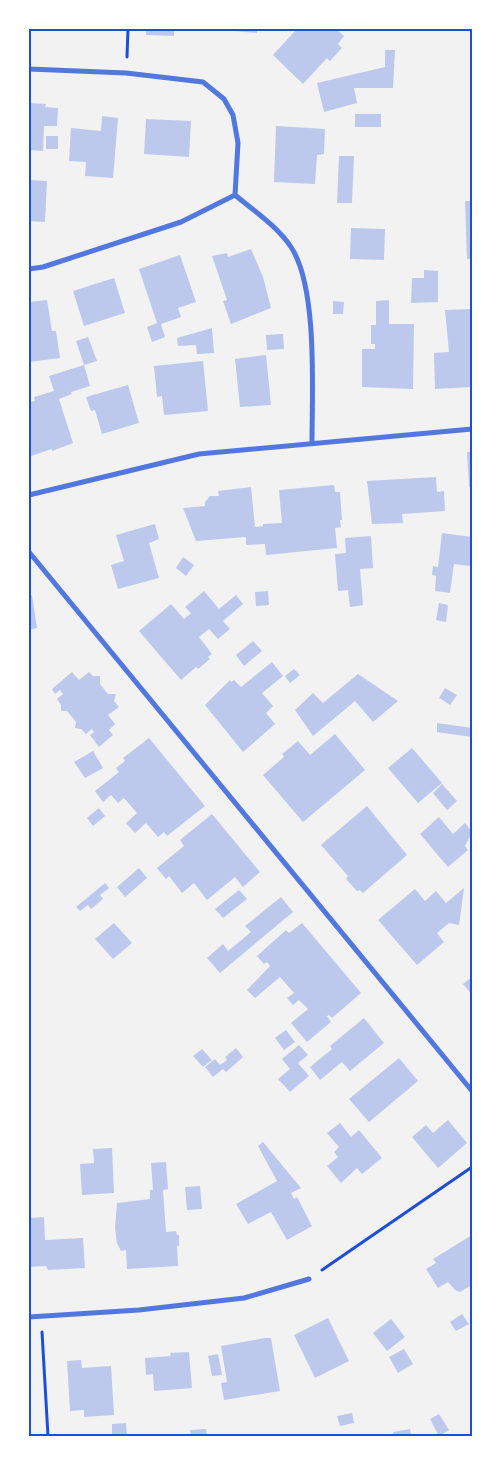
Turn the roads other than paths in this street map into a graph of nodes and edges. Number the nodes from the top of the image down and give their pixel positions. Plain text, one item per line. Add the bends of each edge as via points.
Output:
1 (29, 69) edge
2 (235, 195) junction
3 (29, 269) edge
4 (472, 429) edge
5 (312, 442) junction
6 (29, 495) edge
7 (29, 552) edge
8 (472, 1092) edge
9 (309, 1279) road end
10 (29, 1317) edge

1 - 2 street via 126,73 203,82 224,99 233,115 238,143
2 - 3 street via 180,222
2 - 5 street via 291,247 304,277 310,343
4 - 5 street
5 - 6 street via 199,454
7 - 8 street
9 - 10 street via 244,1298 139,1310

